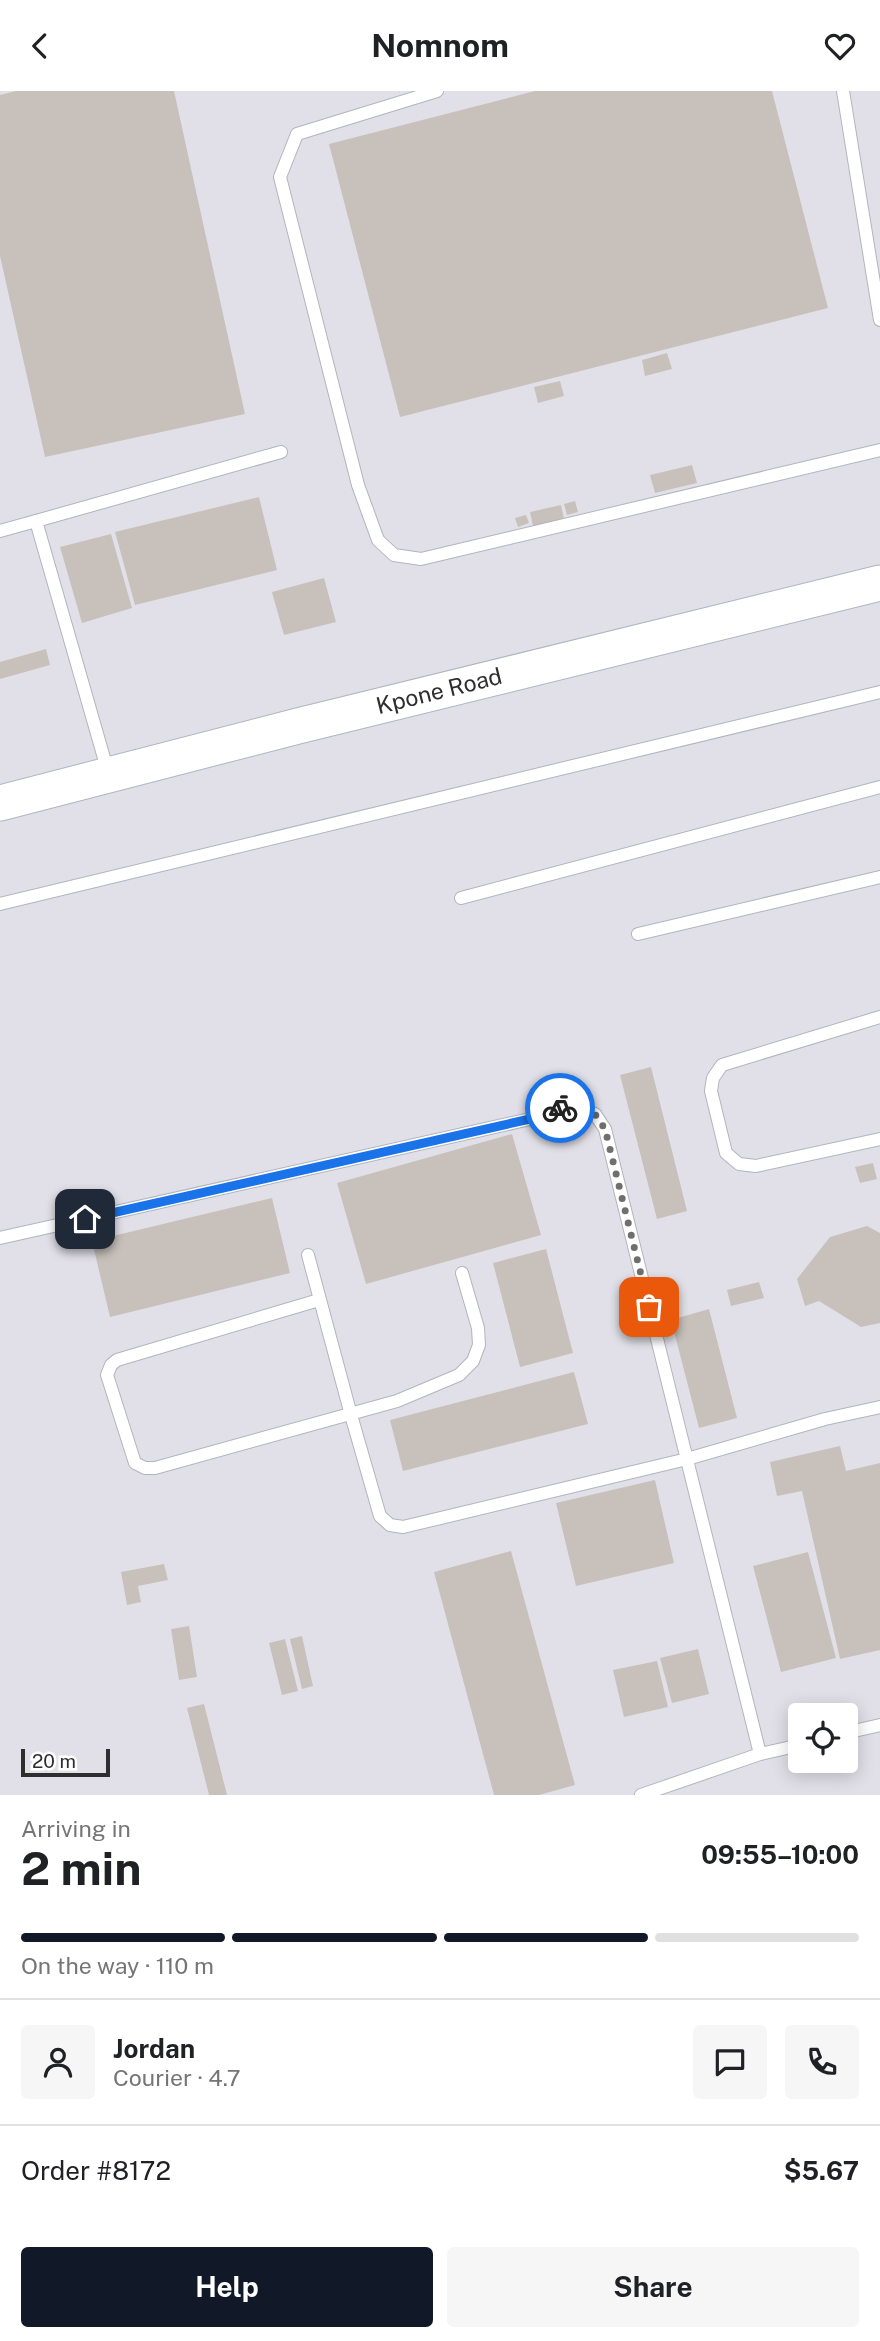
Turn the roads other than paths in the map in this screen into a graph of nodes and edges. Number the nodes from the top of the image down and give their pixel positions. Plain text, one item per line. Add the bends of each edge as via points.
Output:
1 (437, 91) edge
2 (843, 91) edge
3 (880, 320) edge
4 (880, 450) edge
5 (282, 451) dead end
6 (36, 521) junction
7 (0, 531) edge
8 (880, 583) edge
9 (880, 692) edge
10 (109, 776) junction
11 (880, 787) edge
12 (0, 803) edge
13 (880, 877) edge
14 (461, 898) dead end
15 (0, 904) edge
16 (638, 934) dead end
17 (880, 1017) edge
18 (880, 1139) edge
19 (0, 1238) edge
20 (308, 1255) dead end
21 (462, 1273) dead end
22 (319, 1300) junction
23 (880, 1407) edge
24 (351, 1415) junction
25 (687, 1459) junction
26 (880, 1725) edge
27 (858, 1730) edge
28 (788, 1748) edge
29 (761, 1754) junction
30 (641, 1795) edge

1 - 4 lane via 298,134 279,177 359,485 378,540 394,555 421,559
2 - 3 lane
5 - 6 lane
6 - 7 lane
6 - 10 lane
8 - 10 main road, Kpone Road
9 - 15 lane
10 - 12 main road, Kpone Road
11 - 14 lane
13 - 16 lane
17 - 18 lane via 722,1065 711,1091 726,1153 739,1164 756,1166
19 - 25 lane via 539,1117 566,1106 595,1114 605,1129
20 - 22 lane
21 - 24 lane via 478,1328 479,1345 473,1361 459,1375
22 - 24 lane
22 - 24 lane via 117,1360 107,1375 135,1463 145,1468
23 - 25 lane
24 - 25 lane via 380,1515 390,1525 403,1527
25 - 29 lane
26 - 27 lane
28 - 29 lane
29 - 30 lane

